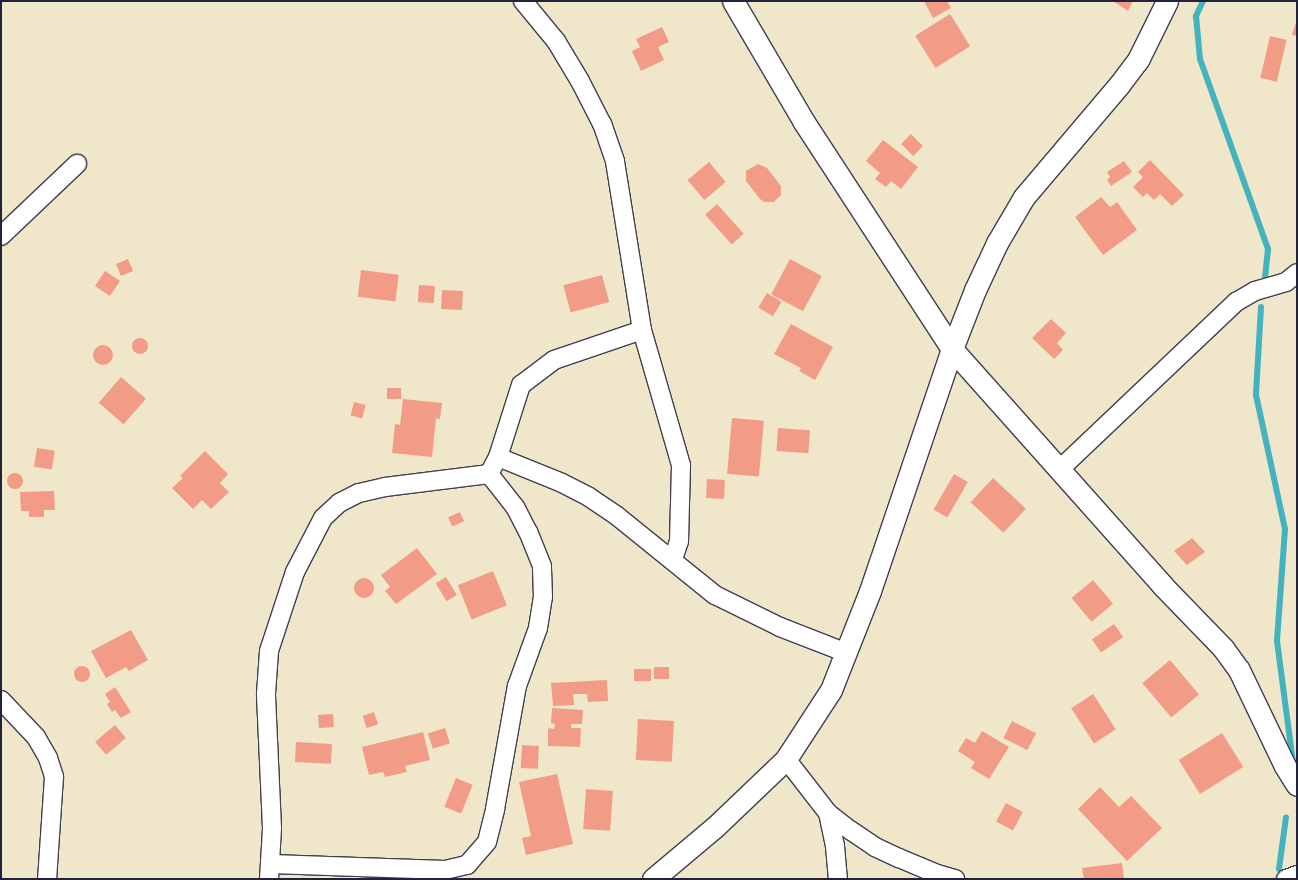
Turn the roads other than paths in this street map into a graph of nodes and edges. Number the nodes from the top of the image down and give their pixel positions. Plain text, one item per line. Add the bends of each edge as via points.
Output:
1 (523, 1) edge
2 (733, 1) edge
3 (1167, 1) edge
4 (76, 164) dead end
5 (1, 236) edge
6 (1297, 273) edge
7 (642, 330) junction
8 (952, 349) junction
9 (498, 457) junction
10 (1060, 469) junction
11 (489, 474) junction
12 (672, 560) junction
13 (847, 653) junction
14 (1, 700) edge
15 (786, 759) junction
16 (1297, 785) edge
17 (828, 813) junction
18 (270, 871) edge
19 (1297, 875) edge
20 (47, 879) edge
21 (653, 879) edge
22 (838, 879) edge
23 (955, 879) edge
24 (1286, 879) edge

1 - 7 street via 556,41 605,133 615,161
2 - 8 street via 804,122
3 - 8 street via 1138,60 1024,197 974,290
4 - 5 street
6 - 10 street via 1286,282 1255,291 1236,302
7 - 9 street via 554,360 532,375 521,385 516,397
7 - 12 street via 681,465 679,541
8 - 10 street
8 - 13 street
9 - 11 street
9 - 12 street via 590,497
10 - 16 street via 1239,670
11 - 18 street via 359,493 339,503 322,518 312,535 295,572 269,651 266,694 272,828
11 - 18 street via 515,506 528,532 542,566 543,597 538,628 517,686 487,842 467,865 445,870
12 - 13 street via 715,595 780,627
13 - 15 street via 831,690
14 - 20 street via 36,737 54,777
15 - 17 street
15 - 21 street via 716,826
17 - 22 street via 836,846
17 - 23 street via 875,847
19 - 24 street

